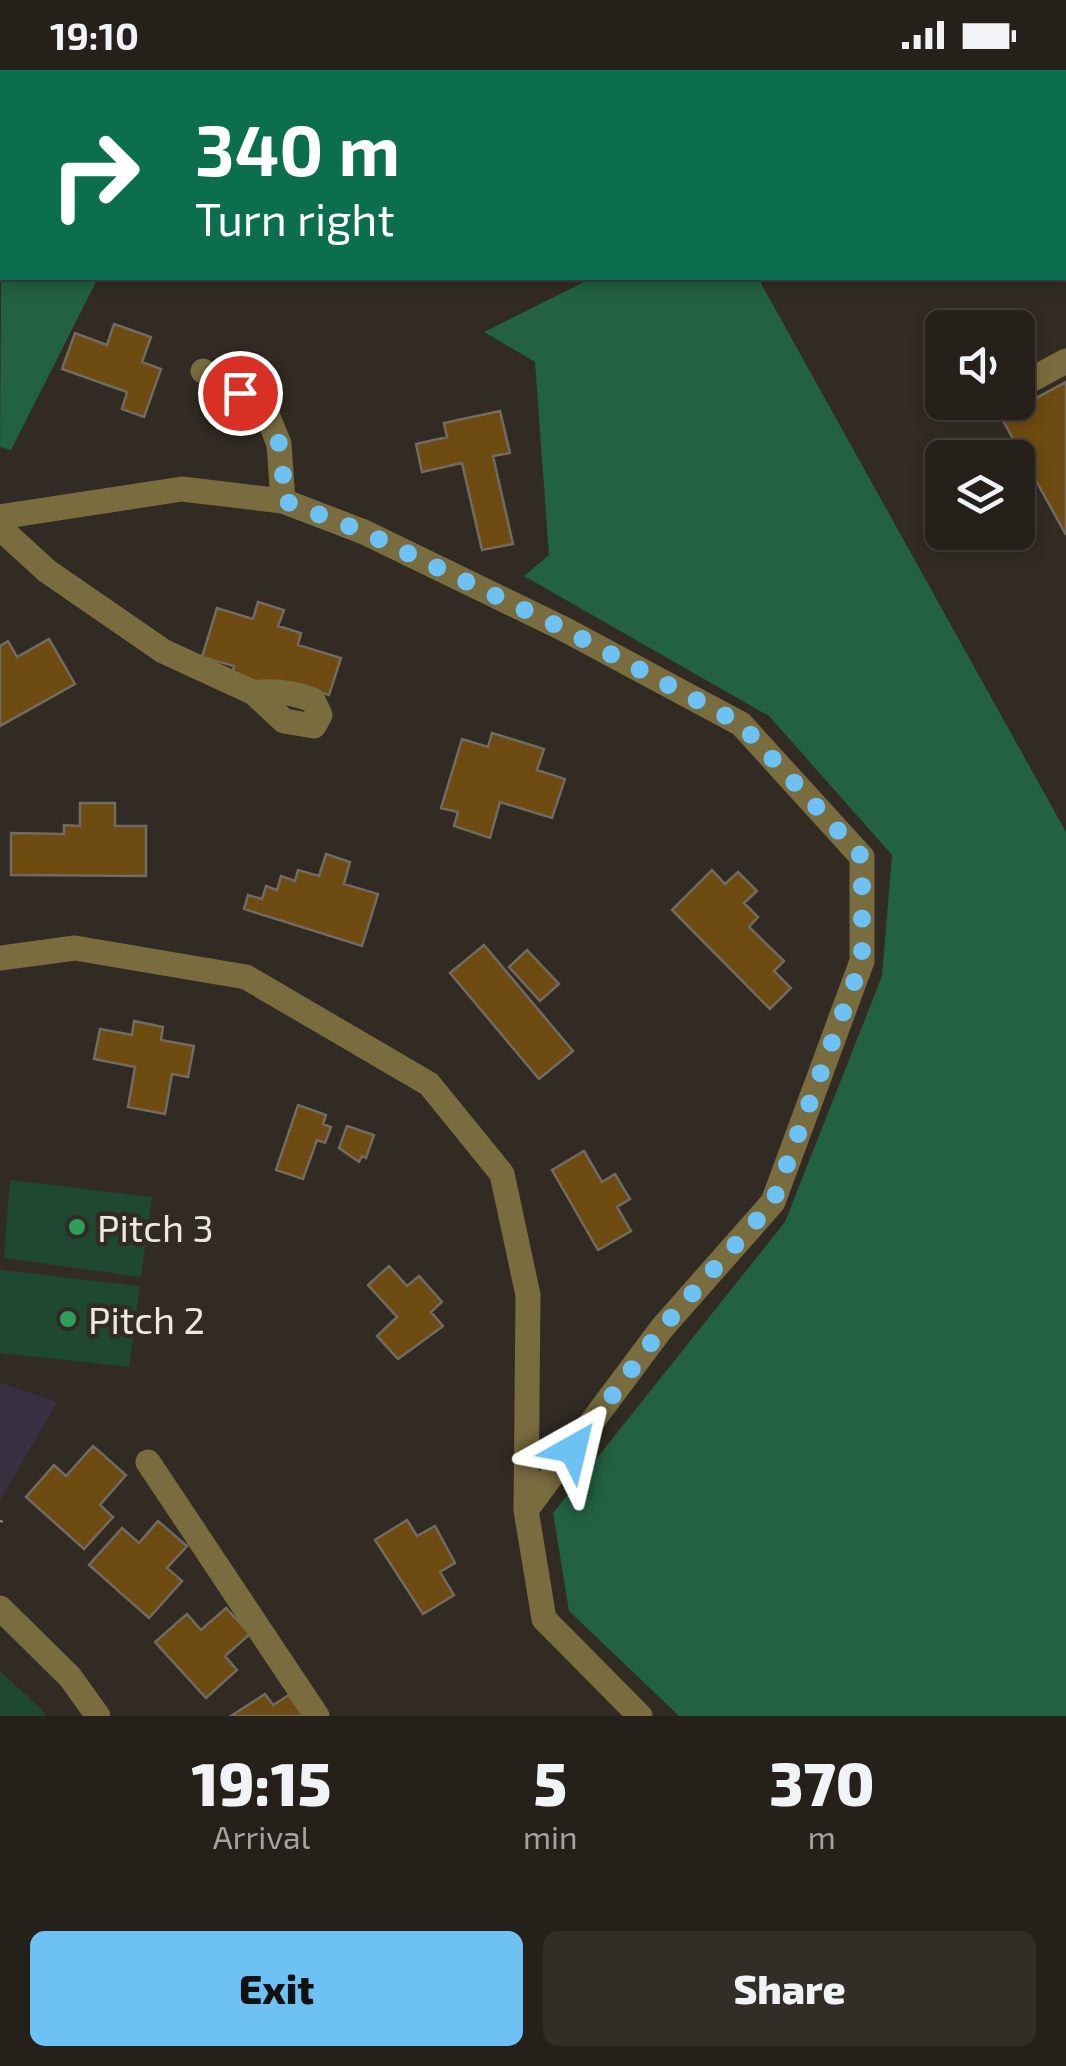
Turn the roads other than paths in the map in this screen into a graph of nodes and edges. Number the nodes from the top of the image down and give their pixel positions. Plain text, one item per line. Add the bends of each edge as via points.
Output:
1 (1066, 361) edge
2 (203, 370) dead end
3 (1035, 377) edge
4 (282, 500) junction
5 (0, 516) edge
6 (0, 528) edge
7 (254, 694) dead end
8 (0, 958) edge
9 (148, 1462) dead end
10 (526, 1510) junction
11 (0, 1608) edge
12 (98, 1716) edge
13 (317, 1716) edge
14 (640, 1716) edge

1 - 3 street
2 - 4 street via 264,408 279,444
4 - 5 street via 182,489
4 - 10 street via 364,532 564,629 741,724 862,857 862,961 773,1202 662,1328
6 - 7 street via 47,571 163,652
8 - 10 street via 75,948 246,976 429,1084 502,1174 528,1294
9 - 13 street
10 - 14 street via 544,1619
11 - 12 street via 70,1677

